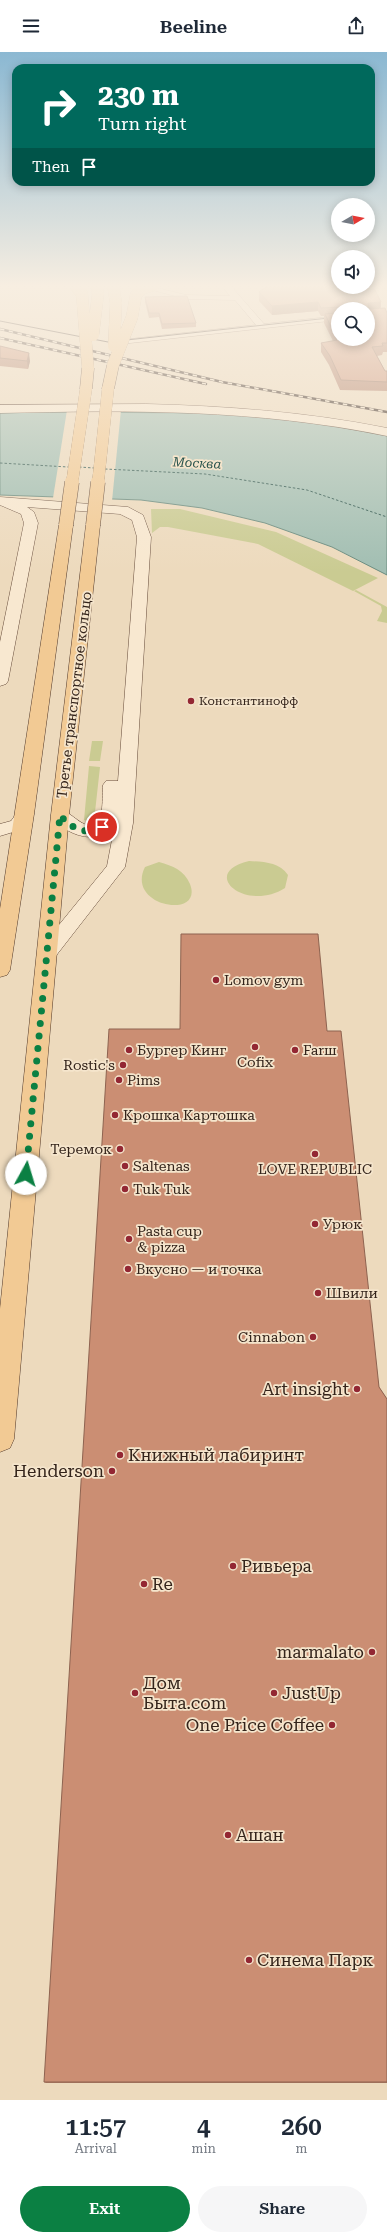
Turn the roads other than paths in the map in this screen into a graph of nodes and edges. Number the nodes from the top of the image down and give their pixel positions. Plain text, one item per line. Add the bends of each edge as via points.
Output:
1 (84, 381) edge
2 (110, 381) edge
3 (0, 405) edge
4 (56, 406) junction
5 (0, 409) edge
6 (387, 427) edge
7 (387, 432) edge
8 (1, 504) edge
9 (40, 513) junction
10 (0, 619) edge
11 (0, 681) edge
12 (25, 814) junction
13 (60, 815) junction
14 (0, 830) edge
15 (48, 952) junction
16 (0, 970) edge
17 (0, 1439) edge

1 - 9 main road, bridge
2 - 13 main road, Третье транспортное кольцо, bridge
3 - 4 main road
4 - 5 main road
4 - 6 main road via 244,407 334,417
4 - 7 main road via 243,410 316,418
8 - 9 main road
8 - 9 main road via 10,512
9 - 10 main road
9 - 11 main road
9 - 12 main road
9 - 13 main road via 119,513 125,515 132,523 110,812 106,823 92,831 68,825
9 - 15 main road via 123,510 138,518 144,537 124,823 119,860
12 - 14 main road via 17,824
12 - 16 main road
13 - 15 main road, Третье транспортное кольцо
15 - 17 main road, Третье транспортное кольцо

